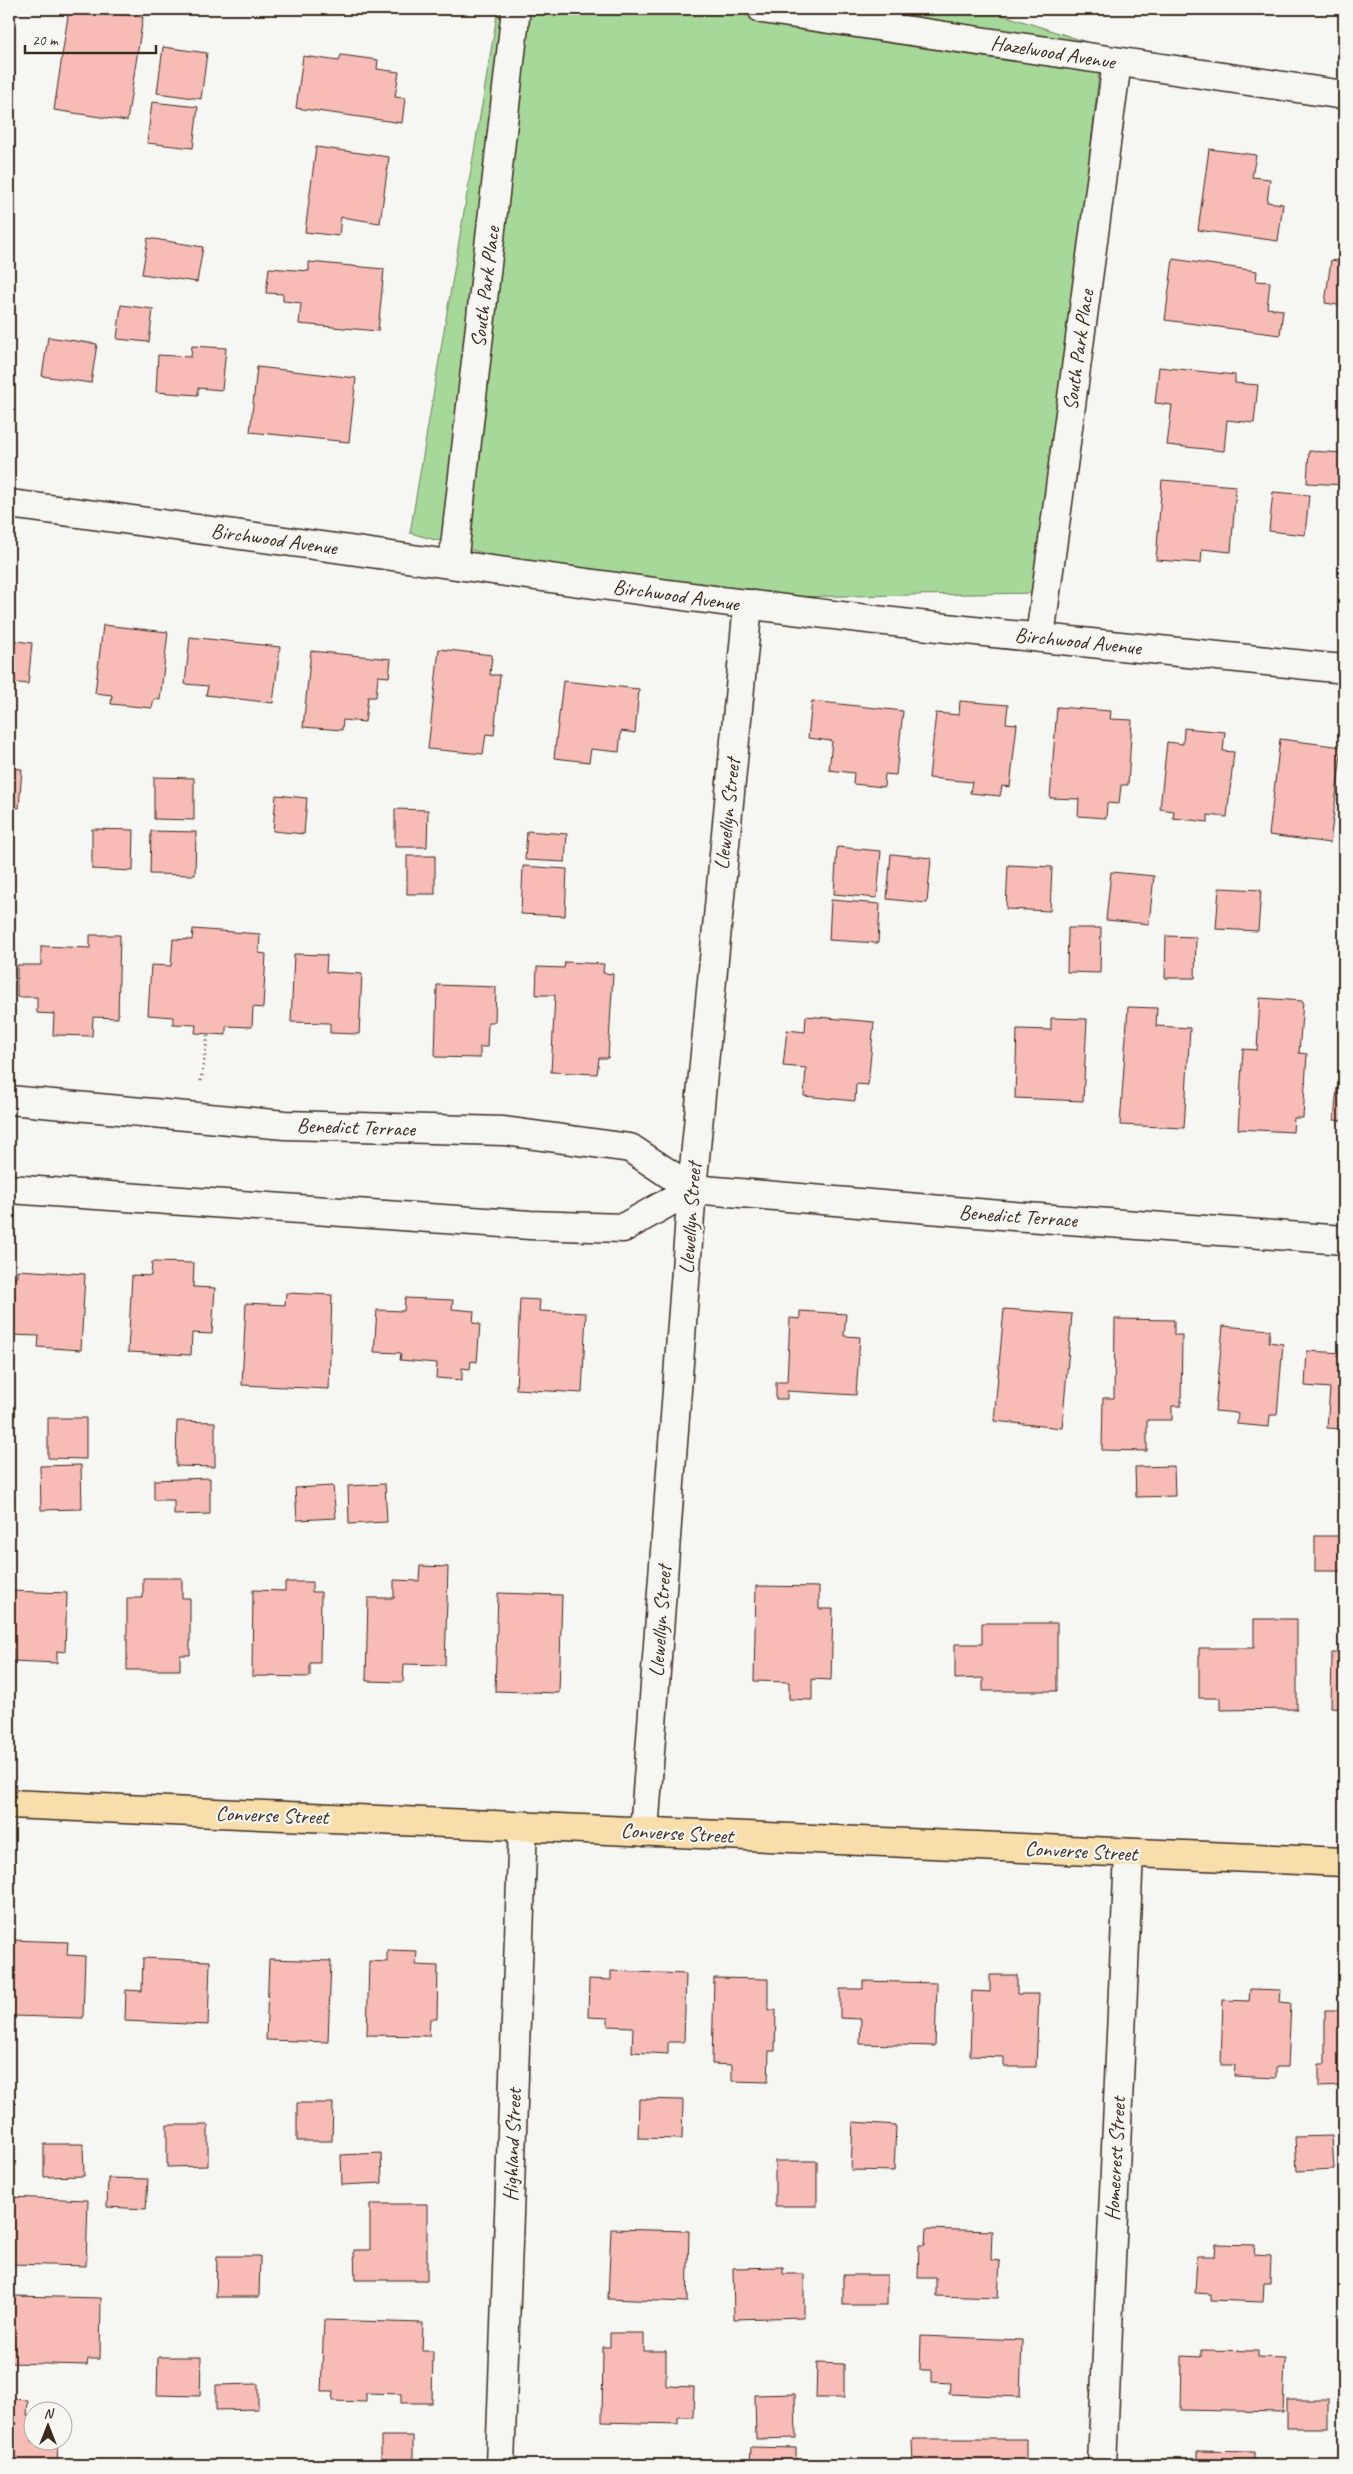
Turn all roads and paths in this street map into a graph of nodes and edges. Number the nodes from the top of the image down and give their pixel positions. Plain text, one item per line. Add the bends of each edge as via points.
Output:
1 (516, 9) edge
2 (762, 9) edge
3 (833, 14) edge
4 (1117, 62) junction
5 (1344, 95) edge
6 (9, 504) edge
7 (453, 564) junction
8 (748, 604) junction
9 (1040, 637) junction
10 (1344, 669) edge
11 (208, 1034) dead end
12 (9, 1100) edge
13 (197, 1118) junction
14 (9, 1189) edge
15 (692, 1189) junction
16 (1344, 1240) edge
17 (9, 1804) edge
18 (523, 1825) junction
19 (644, 1832) junction
20 (1129, 1853) junction
21 (1344, 1862) edge
22 (500, 2465) edge
23 (1102, 2465) edge

1 - 7 street, South Park Place
2 - 3 street, Hazelwood Avenue
3 - 4 street, Hazelwood Avenue
4 - 5 street, Hazelwood Avenue
4 - 9 street, South Park Place
6 - 7 street, Birchwood Avenue
7 - 8 street, Birchwood Avenue
8 - 9 street, Birchwood Avenue
8 - 15 street, Llewellyn Street
9 - 10 street, Birchwood Avenue
11 - 13 path
12 - 13 street, Benedict Terrace
13 - 15 street, Benedict Terrace via 286,1125 504,1131 630,1148
14 - 15 street via 530,1225 622,1228
15 - 16 street, Benedict Terrace
15 - 19 street, Llewellyn Street
17 - 18 main road, Converse Street
18 - 19 main road, Converse Street
18 - 22 street, Highland Street
19 - 20 main road, Converse Street
20 - 21 main road, Converse Street
20 - 23 street, Homecrest Street

